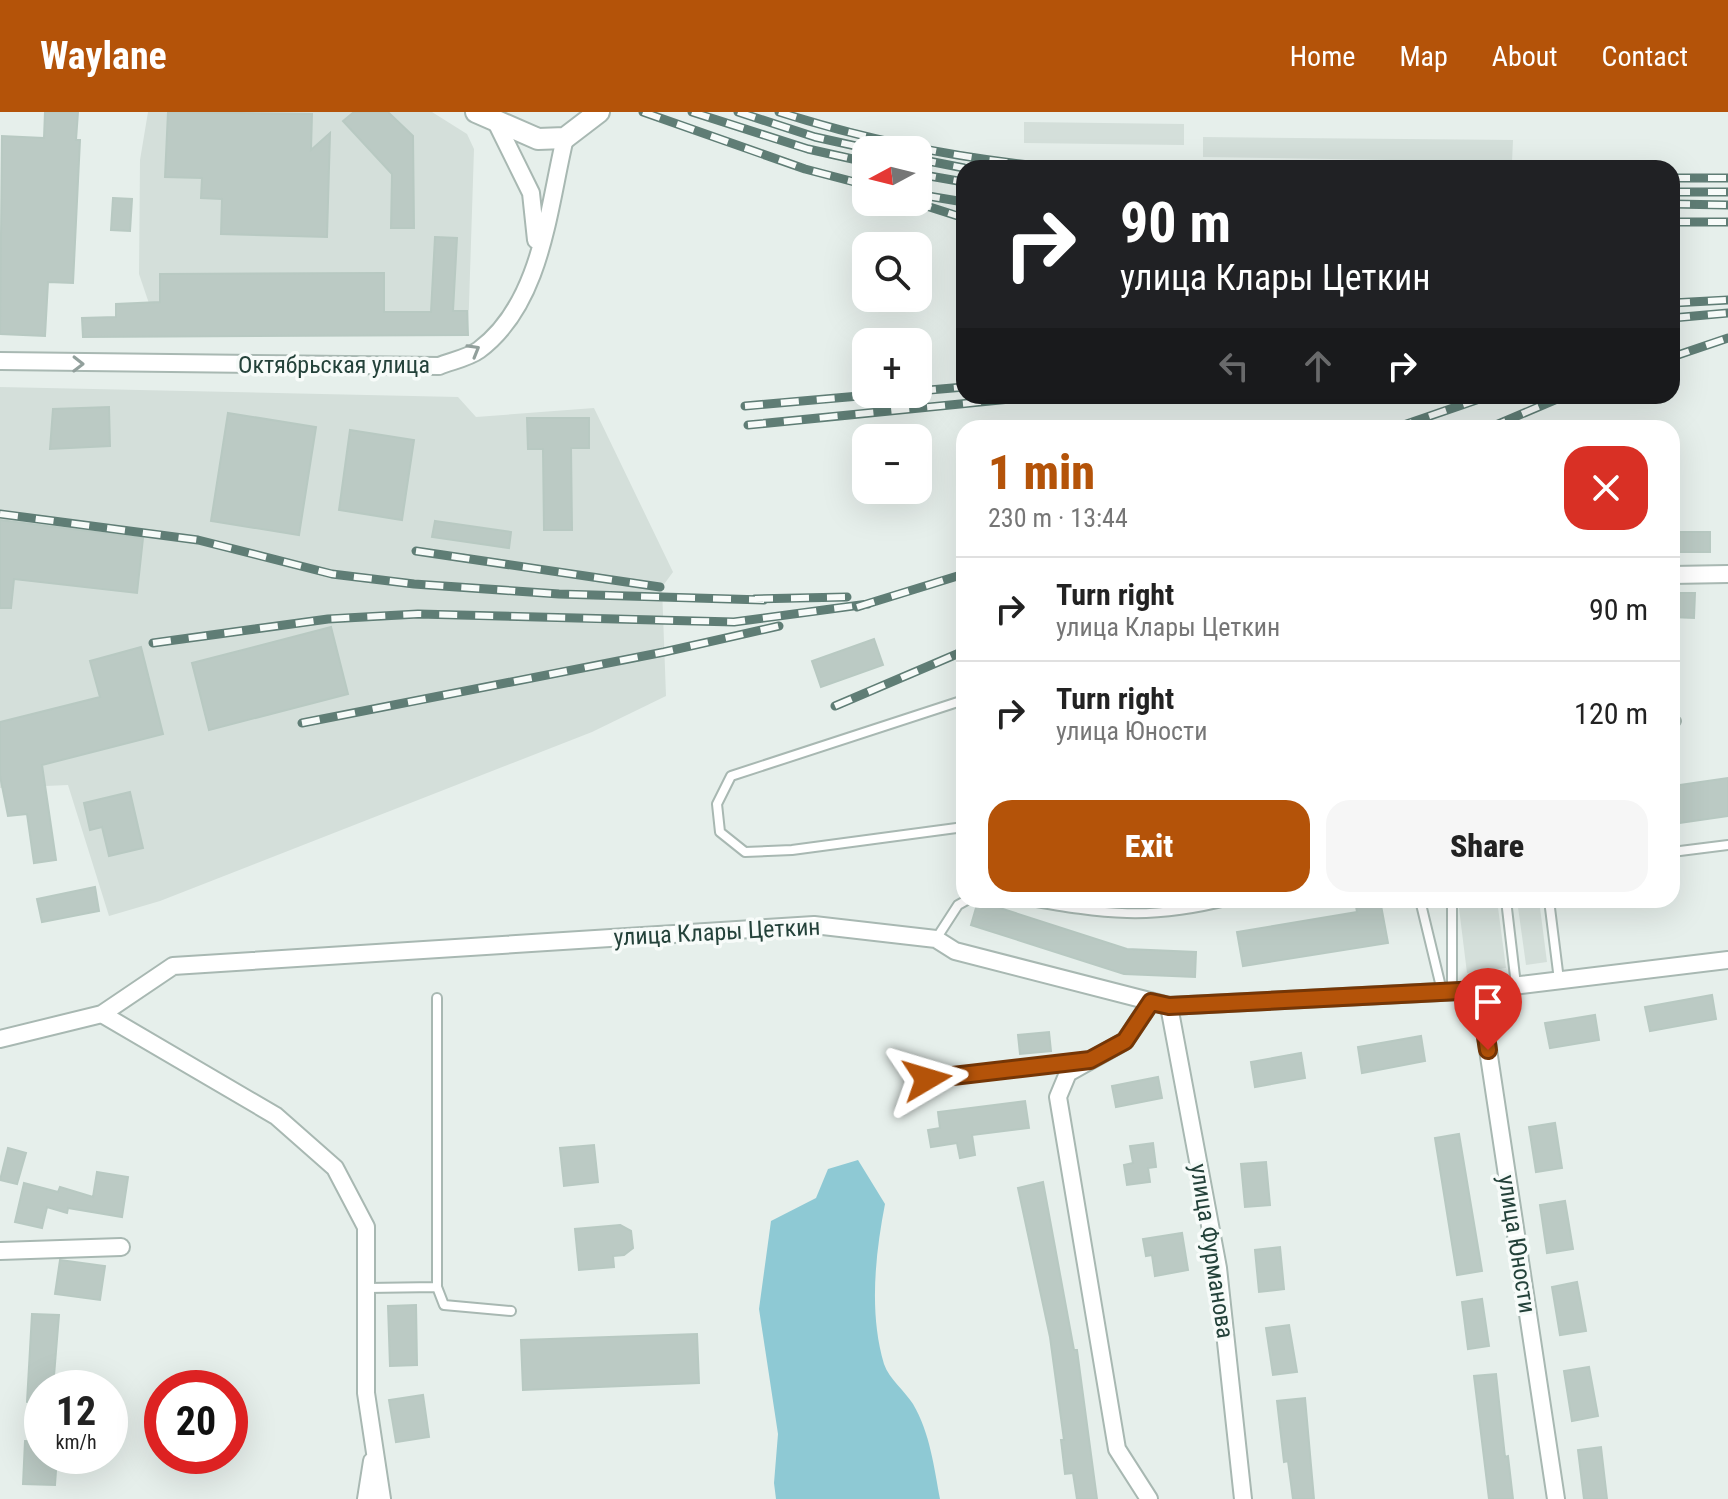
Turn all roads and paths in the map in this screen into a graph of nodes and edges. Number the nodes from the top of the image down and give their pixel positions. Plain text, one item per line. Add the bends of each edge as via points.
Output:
1 (476, 112) edge
2 (599, 112) edge
3 (496, 122) junction
4 (565, 138) junction
5 (535, 267) junction
6 (0, 361) edge
7 (1728, 574) edge
8 (1680, 575) edge
9 (956, 703) edge
10 (956, 828) edge
11 (1728, 845) edge
12 (1680, 851) edge
13 (956, 908) edge
14 (1072, 908) edge
15 (1200, 908) edge
16 (1422, 908) edge
17 (1452, 908) edge
18 (1507, 908) edge
19 (1550, 908) edge
20 (936, 939) junction
21 (1728, 960) edge
22 (1559, 980) junction
23 (1516, 985) junction
24 (1479, 990) junction
25 (1447, 991) junction
26 (437, 998) dead end
27 (1151, 1002) junction
28 (1169, 1006) junction
29 (102, 1014) junction
30 (0, 1039) edge
31 (1090, 1060) junction
32 (927, 1079) dead end
33 (121, 1247) dead end
34 (0, 1251) edge
35 (437, 1287) junction
36 (367, 1288) junction
37 (511, 1311) dead end
38 (375, 1444) junction
39 (366, 1499) edge
40 (382, 1499) edge
41 (1149, 1499) edge
42 (1243, 1499) edge
43 (1556, 1499) edge

1 - 3 street
2 - 4 street
3 - 4 street via 538,139
3 - 5 street via 531,193
4 - 5 street, Октябрьская улица
6 -> 5 street, Октябрьская улица via 439,366 476,352 509,322
7 - 8 street
9 - 10 lane via 731,776 717,804 720,832 745,852
11 - 12 lane
13 - 20 lane
14 - 15 lane via 1114,915
16 - 25 lane
17 - 25 lane
18 - 23 lane
19 - 22 lane
20 - 27 street, улица Клары Цеткин via 955,951
20 - 29 street, улица Клары Цеткин via 814,925 173,966
21 - 22 street, улица Клары Цеткин
22 - 23 street, улица Клары Цеткин
23 - 24 street, улица Клары Цеткин
24 - 25 street, улица Клары Цеткин
24 - 43 street, улица Юности
25 - 28 street, улица Клары Цеткин
26 - 35 lane
27 - 28 street, улица Клары Цеткин
27 - 31 street via 1125,1041
28 - 42 street, улица Фурманова via 1218,1268
29 - 30 street, улица Клары Цеткин
29 - 36 street via 276,1116 335,1168 366,1227
31 - 32 lane
31 - 41 street via 1068,1073 1058,1097 1117,1449
33 - 34 street
35 - 36 lane
35 - 37 lane via 444,1305
36 - 38 street via 366,1393
38 - 39 street
38 - 40 street

